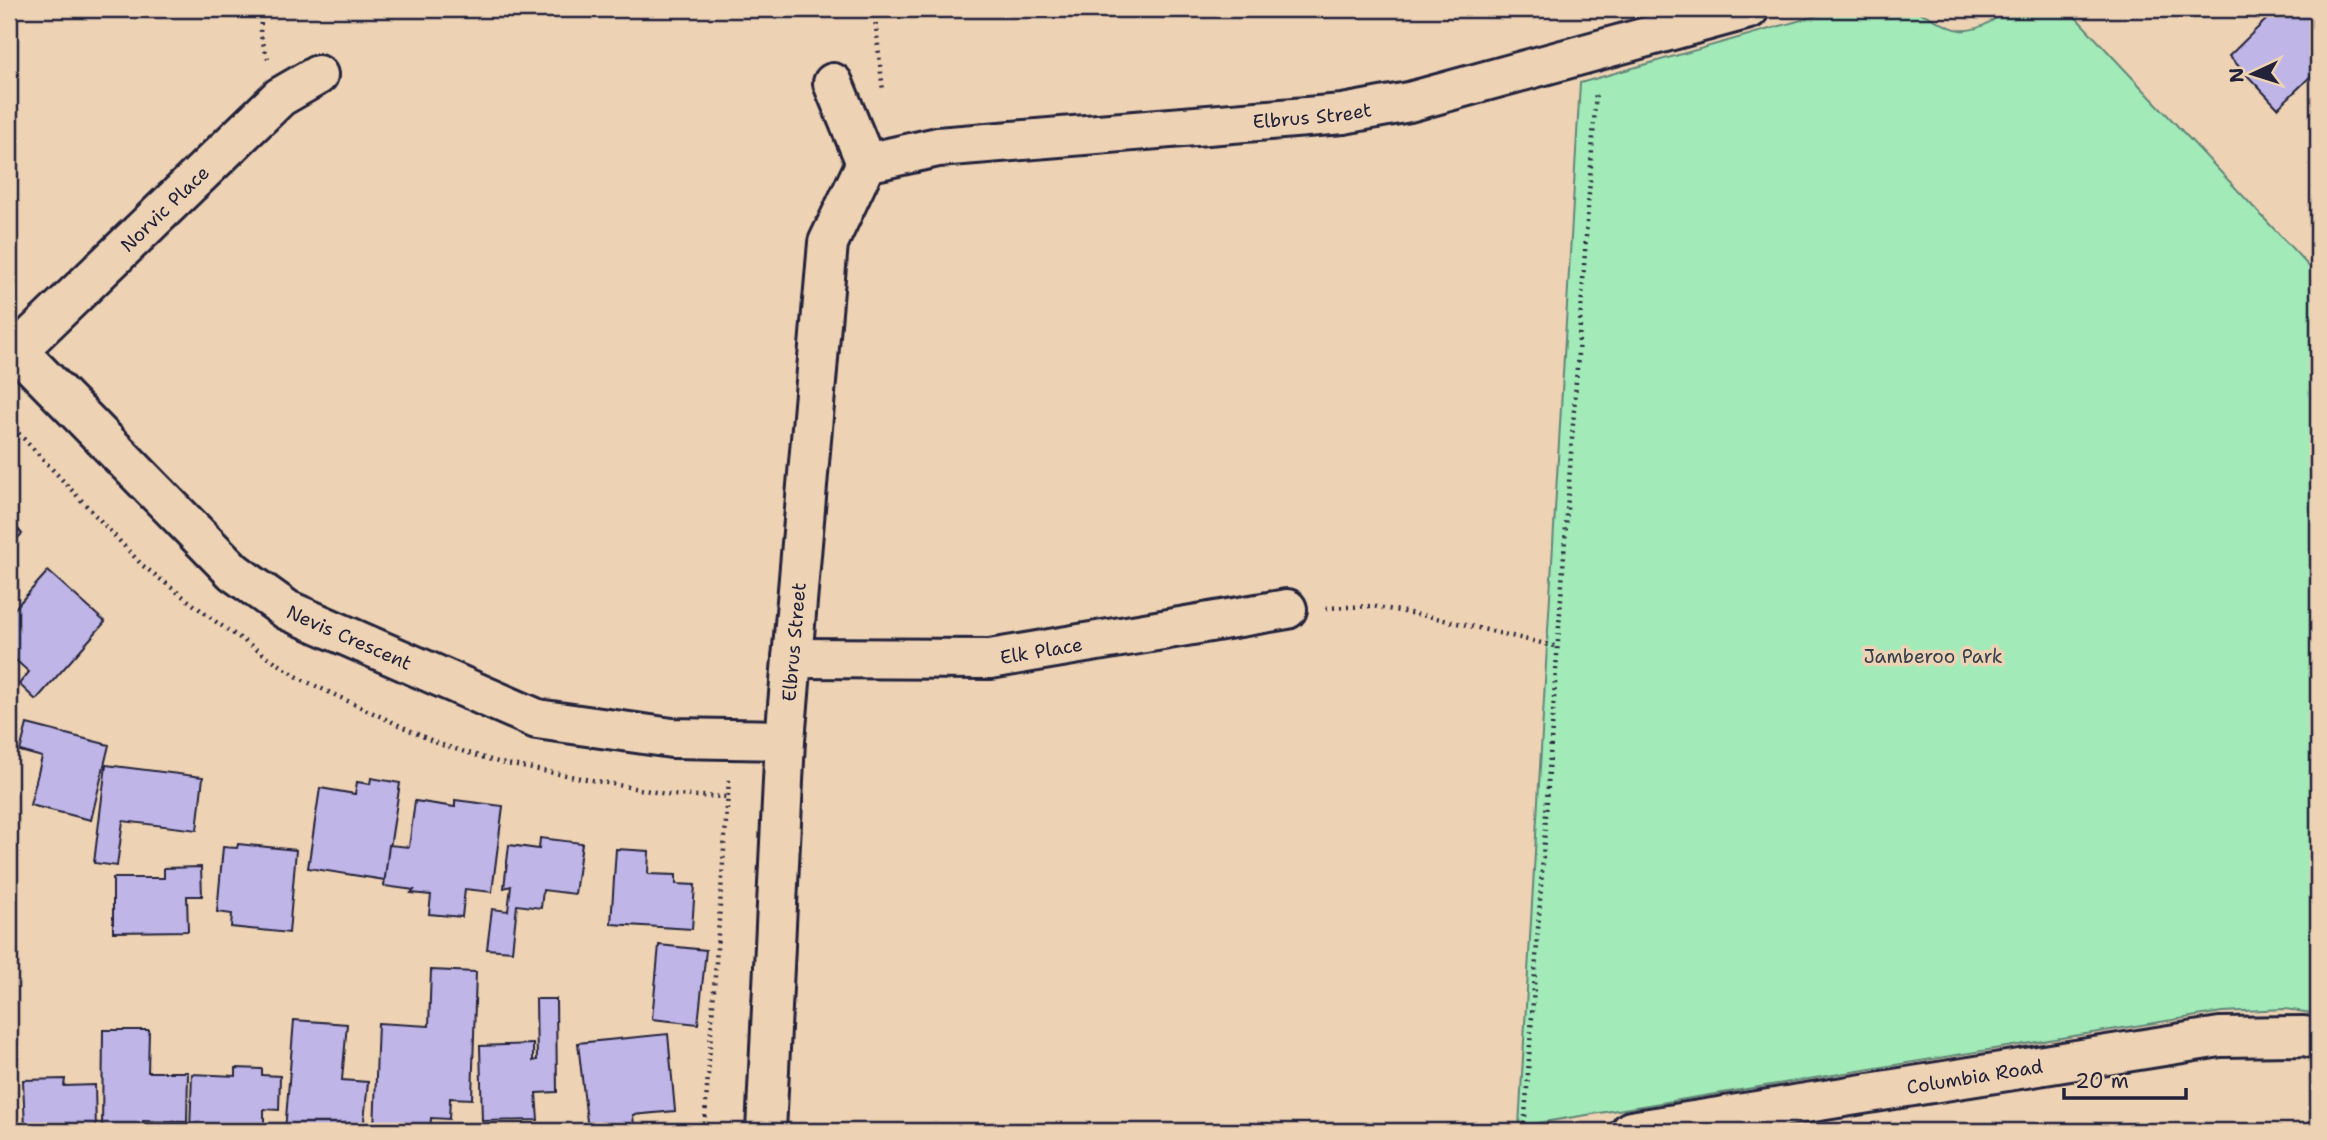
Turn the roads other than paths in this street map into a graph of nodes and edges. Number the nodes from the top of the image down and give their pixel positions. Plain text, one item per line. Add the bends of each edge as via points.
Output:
1 (1749, 9) edge
2 (318, 75) dead end
3 (833, 83) dead end
4 (879, 160) junction
5 (13, 346) edge
6 (1287, 609) road end
7 (792, 658) junction
8 (785, 740) junction
9 (2318, 1038) edge
10 (766, 1131) edge
11 (1631, 1131) edge

1 - 4 street, Elbrus Street via 1409,102 1343,114 938,147
2 - 5 street, Norvic Place via 280,97
3 - 4 street
4 - 7 street, Elbrus Street via 828,243
5 - 8 street, Nevis Crescent via 234,572 287,610 537,719 672,738
6 - 7 street, Elk Place via 990,659
7 - 8 street, Elbrus Street
8 - 10 street, Elbrus Street
9 - 11 street, Columbia Road via 2220,1037

